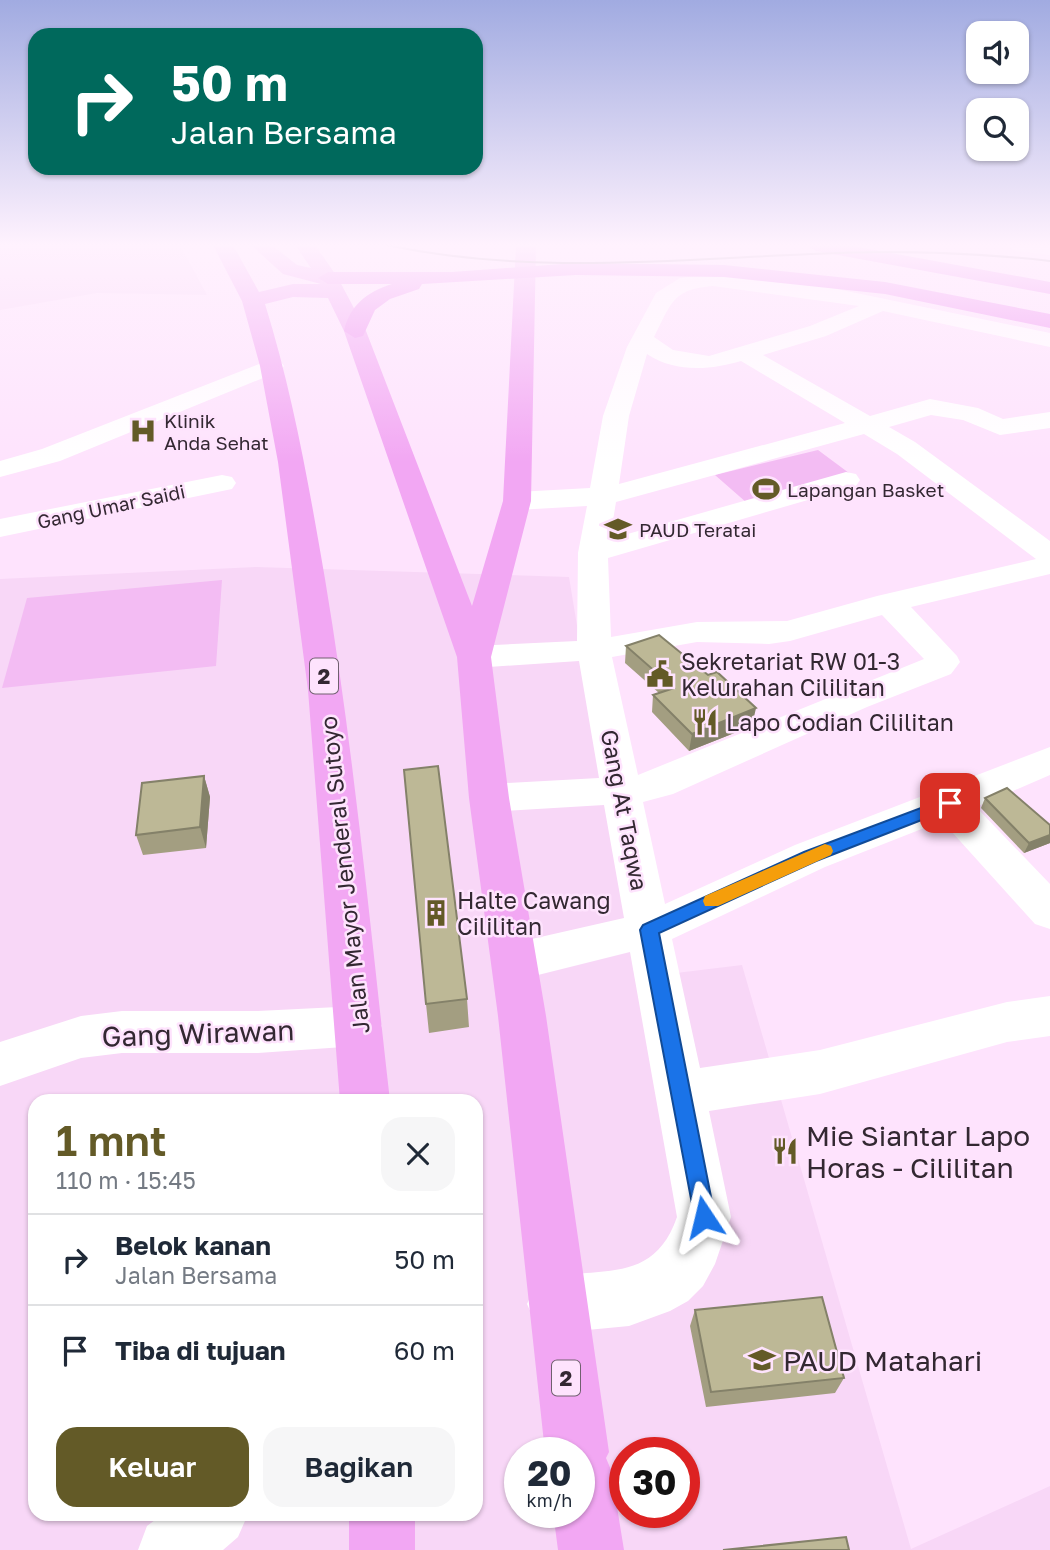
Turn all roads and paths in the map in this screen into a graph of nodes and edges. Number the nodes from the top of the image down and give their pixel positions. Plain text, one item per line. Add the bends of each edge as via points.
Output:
1 (258, 317) edge
2 (348, 317) edge
3 (357, 317) edge
4 (526, 317) edge
5 (654, 317) edge
6 (851, 317) edge
7 (940, 317) edge
8 (1032, 317) edge
9 (1050, 321) edge
10 (355, 331) junction
11 (643, 340) junction
12 (1050, 340) edge
13 (744, 353) junction
14 (272, 366) junction
15 (1050, 420) edge
16 (867, 424) junction
17 (0, 469) edge
18 (846, 480) dead end
19 (222, 483) dead end
20 (604, 496) junction
21 (517, 500) junction
22 (0, 528) edge
23 (593, 553) junction
24 (1048, 554) edge
25 (888, 603) junction
26 (594, 650) junction
27 (474, 657) junction
28 (1050, 760) edge
29 (621, 789) junction
30 (489, 798) junction
31 (950, 803) junction
32 (1050, 912) edge
33 (649, 930) junction
34 (514, 962) junction
35 (1050, 1016) edge
36 (358, 1026) junction
37 (0, 1064) edge
38 (681, 1093) junction
39 (364, 1094) edge
40 (556, 1304) junction
41 (575, 1437) edge
42 (206, 1521) edge
43 (382, 1521) edge
44 (588, 1528) edge
45 (171, 1550) edge
46 (382, 1550) edge
47 (591, 1550) edge

1 - 14 highway, Jalan Mayor Jenderal Sutoyo / 2
2 - 10 highway, 2
3 - 10 highway
4 - 21 highway
5 - 11 street, Gang At Taqwa
6 - 13 street
7 - 12 street, Gang At Taqwa
8 - 9 highway
10 - 27 highway, 2
11 - 13 street via 666,356 695,362 710,363
11 - 20 street, Gang At Taqwa via 616,416
13 - 16 street
14 - 17 street via 51,455
14 - 36 highway, Jalan Mayor Jenderal Sutoyo / 2 via 292,462 326,690
15 - 16 street via 1008,428 969,413 930,407
16 - 20 street
16 - 24 street via 942,473
18 - 23 street
19 - 22 street, Gang Umar Saidi
20 - 21 street
20 - 23 street, Gang At Taqwa
21 - 27 highway
23 - 26 street, Gang At Taqwa
24 - 25 street
25 - 26 street via 779,632 696,632
25 - 29 street via 940,656 943,662 939,666 659,784
26 - 27 street
26 - 29 street, Gang At Taqwa
27 - 30 highway, 2
28 - 31 street
29 - 30 street
29 - 33 street, Gang At Taqwa
30 - 34 highway, 2
31 - 32 street
31 - 33 street via 810,856
33 - 34 street
33 - 38 street, Gang At Taqwa
34 - 40 highway, 2
35 - 38 street via 1007,1022 820,1072
36 - 37 street, Gang Wirawan via 121,1032 81,1037
36 - 39 highway, Jalan Mayor Jenderal Sutoyo / 2
38 - 40 street, Gang At Taqwa via 704,1217 698,1243 665,1282 646,1293 622,1301
40 - 41 highway, 2
42 - 45 street
43 - 46 highway
44 - 47 highway

